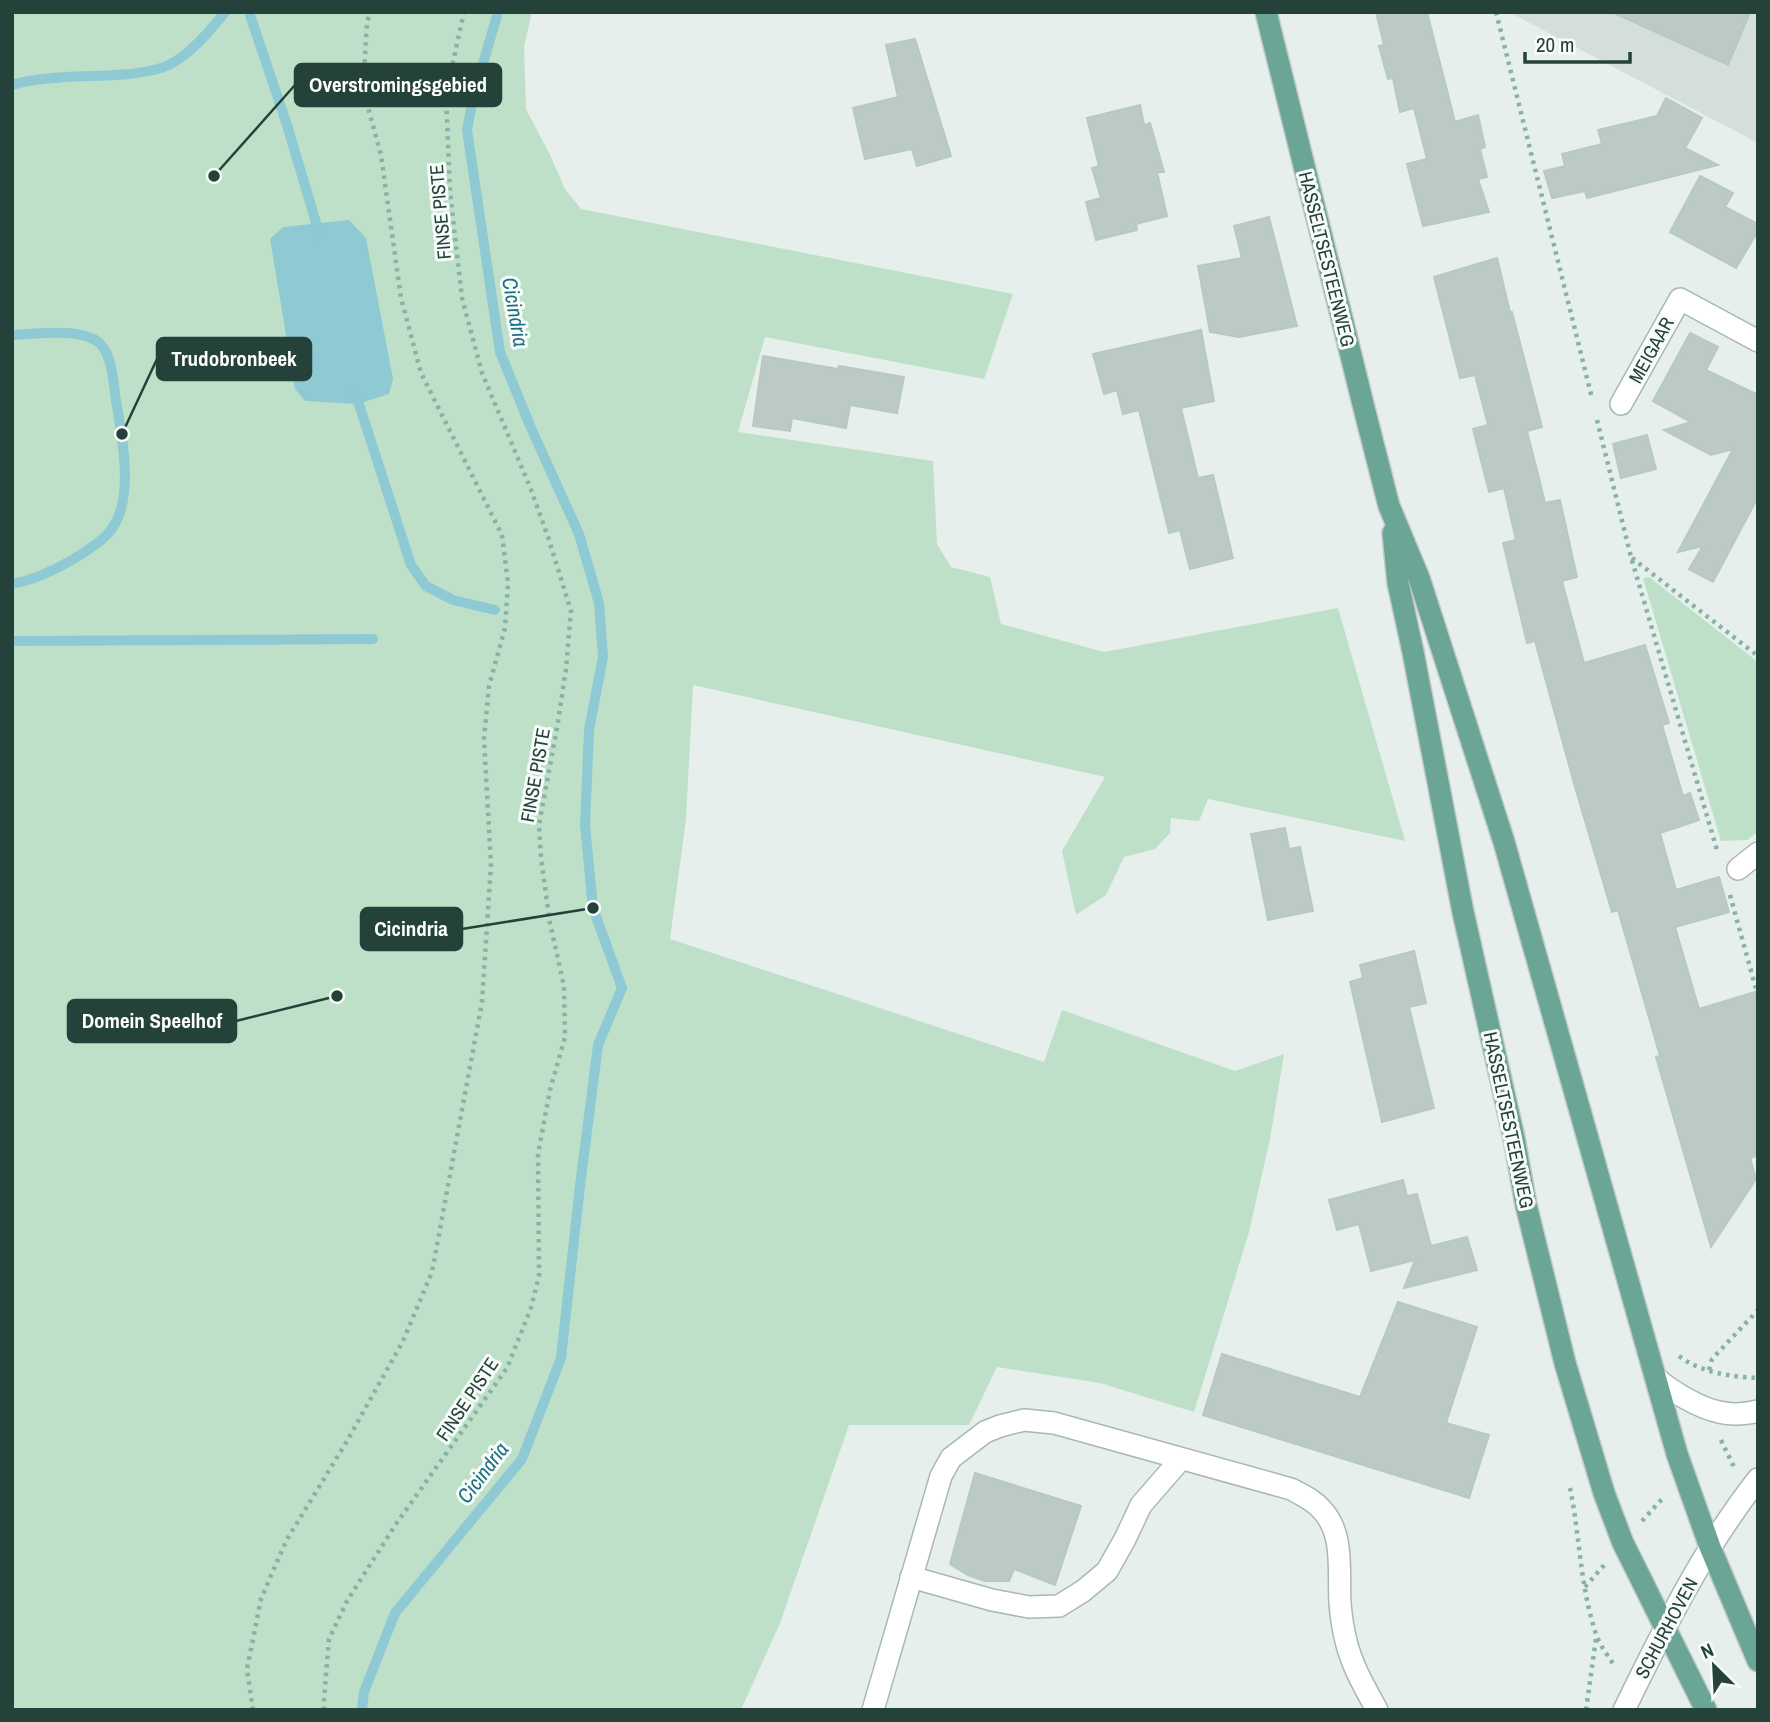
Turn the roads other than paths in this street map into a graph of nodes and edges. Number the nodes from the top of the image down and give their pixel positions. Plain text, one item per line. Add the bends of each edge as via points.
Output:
1 (1266, 12) edge
2 (1758, 341) edge
3 (1621, 404) dead end
4 (1390, 506) junction
5 (1758, 853) edge
6 (1729, 866) road end
7 (1656, 1378) junction
8 (1758, 1411) edge
9 (1181, 1459) junction
10 (1758, 1479) edge
11 (1710, 1547) junction
12 (911, 1577) junction
13 (1665, 1628) junction
14 (1758, 1661) edge
15 (1628, 1702) edge
16 (873, 1710) edge
17 (1377, 1710) edge
18 (1706, 1710) edge

1 - 4 main road, HASSELTSESTEENWEG
2 - 3 street, MEIGAAR via 1680,299
4 - 7 main road, HASSELTSESTEENWEG via 1419,578 1504,842
4 - 13 main road, HASSELTSESTEENWEG via 1398,583 1526,1205 1565,1363 1604,1493
5 - 6 street
7 - 8 street via 1672,1392 1718,1412
7 - 11 main road, HASSELTSESTEENWEG
9 - 12 street via 1141,1505 1107,1571 1059,1606 1029,1607
9 - 12 street via 1054,1423 1024,1420 985,1432 951,1458 941,1476
9 - 17 street via 1291,1489 1323,1510 1338,1543 1346,1642
10 - 11 street, SCHURHOVEN
11 - 13 street, SCHURHOVEN
11 - 14 main road, HASSELTSESTEENWEG
12 - 16 street
13 - 15 street, SCHURHOVEN
13 - 18 main road, HASSELTSESTEENWEG

